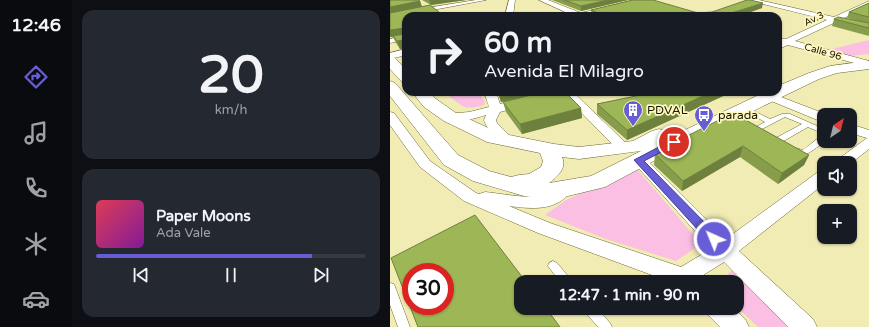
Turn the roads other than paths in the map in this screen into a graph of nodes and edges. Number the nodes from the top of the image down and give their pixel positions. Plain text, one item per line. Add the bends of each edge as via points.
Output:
1 (484, 0) edge
2 (512, 0) edge
3 (542, 0) edge
4 (646, 0) edge
5 (860, 0) edge
6 (750, 1) edge
7 (458, 2) edge
8 (420, 3) edge
9 (869, 3) edge
10 (430, 9) junction
11 (413, 12) edge
12 (510, 12) edge
13 (571, 12) edge
14 (597, 12) edge
15 (402, 14) edge
16 (390, 16) edge
17 (836, 19) junction
18 (869, 27) edge
19 (402, 39) edge
20 (782, 40) edge
21 (390, 41) edge
22 (789, 42) junction
23 (782, 45) edge
24 (402, 53) edge
25 (390, 56) edge
26 (869, 57) edge
27 (851, 59) junction
28 (390, 61) edge
29 (869, 64) edge
30 (782, 77) edge
31 (396, 88) edge
32 (782, 89) edge
33 (402, 96) edge
34 (424, 96) edge
35 (491, 96) edge
36 (546, 96) edge
37 (571, 96) edge
38 (761, 96) edge
39 (777, 96) edge
40 (747, 100) edge
41 (495, 108) junction
42 (817, 115) edge
43 (390, 116) edge
44 (450, 117) junction
45 (770, 122) junction
46 (808, 124) junction
47 (817, 128) edge
48 (857, 131) edge
49 (869, 135) edge
50 (508, 141) junction
51 (777, 141) junction
52 (869, 142) edge
53 (817, 143) edge
54 (548, 149) junction
55 (579, 153) junction
56 (631, 154) junction
57 (851, 156) edge
58 (481, 176) junction
59 (817, 181) edge
60 (597, 182) junction
61 (564, 189) junction
62 (470, 197) junction
63 (725, 251) junction
64 (553, 266) dead end
65 (561, 275) edge
66 (672, 275) edge
67 (693, 275) edge
68 (390, 288) edge
69 (595, 315) edge
70 (724, 315) edge
71 (404, 327) edge
72 (606, 327) edge
73 (737, 327) edge
74 (805, 327) edge

1 - 7 street
2 - 12 street
3 - 13 street
4 - 14 street
5 - 9 street
6 - 17 street
7 - 10 street via 445,9
8 - 10 street
9 - 17 street, Av.3
10 - 11 street
15 - 16 street
17 - 18 street
17 - 22 street, Av.3
19 - 21 street
20 - 22 street, Calle 96
22 - 23 street, Av.3
22 - 27 street, Calle 96
24 - 25 street
26 - 27 main road
27 - 29 street, Calle 96
27 - 30 main road via 800,70
28 - 31 main road
29 - 32 main road via 835,69
33 - 58 main road via 451,160
34 - 44 main road
35 - 41 street
36 - 41 street
37 - 56 street
38 - 40 main road
39 - 42 street
40 - 45 lane
40 - 56 main road
41 - 44 street via 469,116
41 - 50 street via 491,124
43 - 62 street via 425,164
44 - 50 main road via 494,138
45 - 46 lane via 784,115
45 - 51 lane via 758,129
46 - 47 lane
46 - 51 lane
48 - 49 street
50 - 54 main road
51 - 53 lane via 804,153
52 - 57 street
54 - 55 main road
54 - 58 main road via 552,169 543,178 526,183
55 - 56 main road
55 - 60 main road via 571,157 566,165 568,174 582,180
56 - 60 main road
56 - 63 street
58 - 61 main road via 543,191
59 - 63 street
60 - 61 main road
61 - 62 street via 553,198 537,203
62 - 66 street via 544,228
63 - 67 street
63 - 74 street
64 - 65 lane
68 - 71 lane
69 - 72 lane
70 - 73 street

